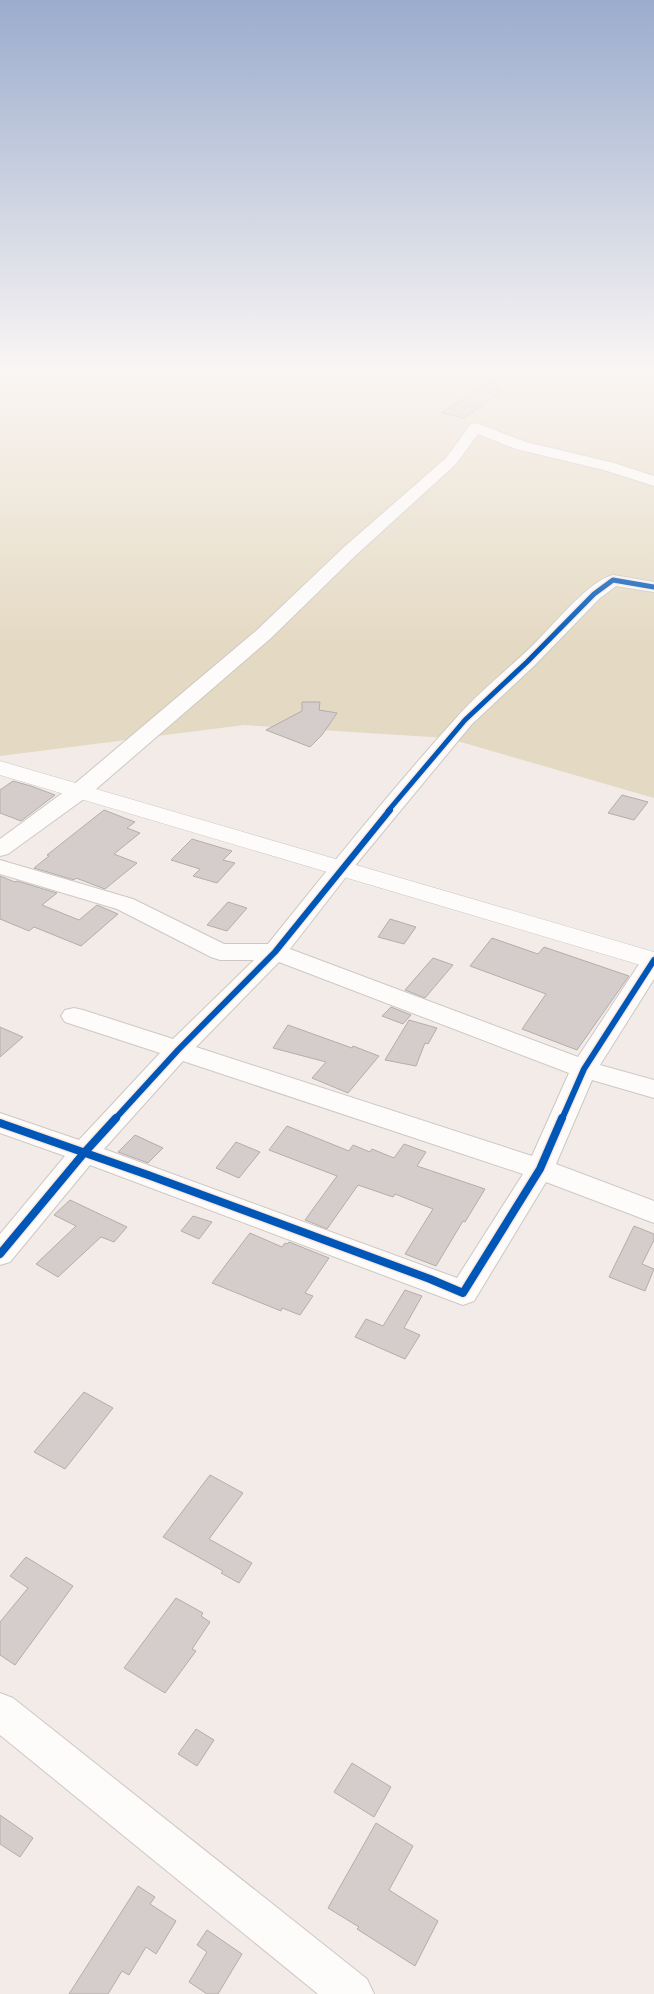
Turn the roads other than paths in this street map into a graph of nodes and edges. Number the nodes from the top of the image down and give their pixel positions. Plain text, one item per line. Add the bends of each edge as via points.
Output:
1 (449, 464) edge
2 (601, 464) edge
3 (654, 481) edge
4 (654, 587) edge
5 (0, 768) edge
6 (80, 791) junction
7 (0, 849) edge
8 (0, 867) edge
9 (340, 868) junction
10 (275, 952) junction
11 (654, 961) edge
12 (74, 1016) dead end
13 (178, 1050) junction
14 (584, 1069) junction
15 (654, 1088) edge
16 (0, 1123) edge
17 (84, 1153) junction
18 (540, 1169) junction
19 (654, 1212) edge
20 (0, 1254) edge
21 (0, 1711) edge
22 (352, 1994) edge

1 - 6 street via 349,552 264,634
2 - 3 street
4 - 9 street via 613,580 594,594 465,720
5 - 6 street
6 - 7 street
6 - 9 street
8 - 10 street via 125,904 220,952
9 - 10 street
9 - 11 street
10 - 13 street
10 - 14 street
11 - 14 street
12 - 13 street
13 - 17 street
13 - 18 street
14 - 15 street
14 - 18 street
16 - 17 street
17 - 18 street via 463,1293
17 - 20 street
18 - 19 street
21 - 22 street

